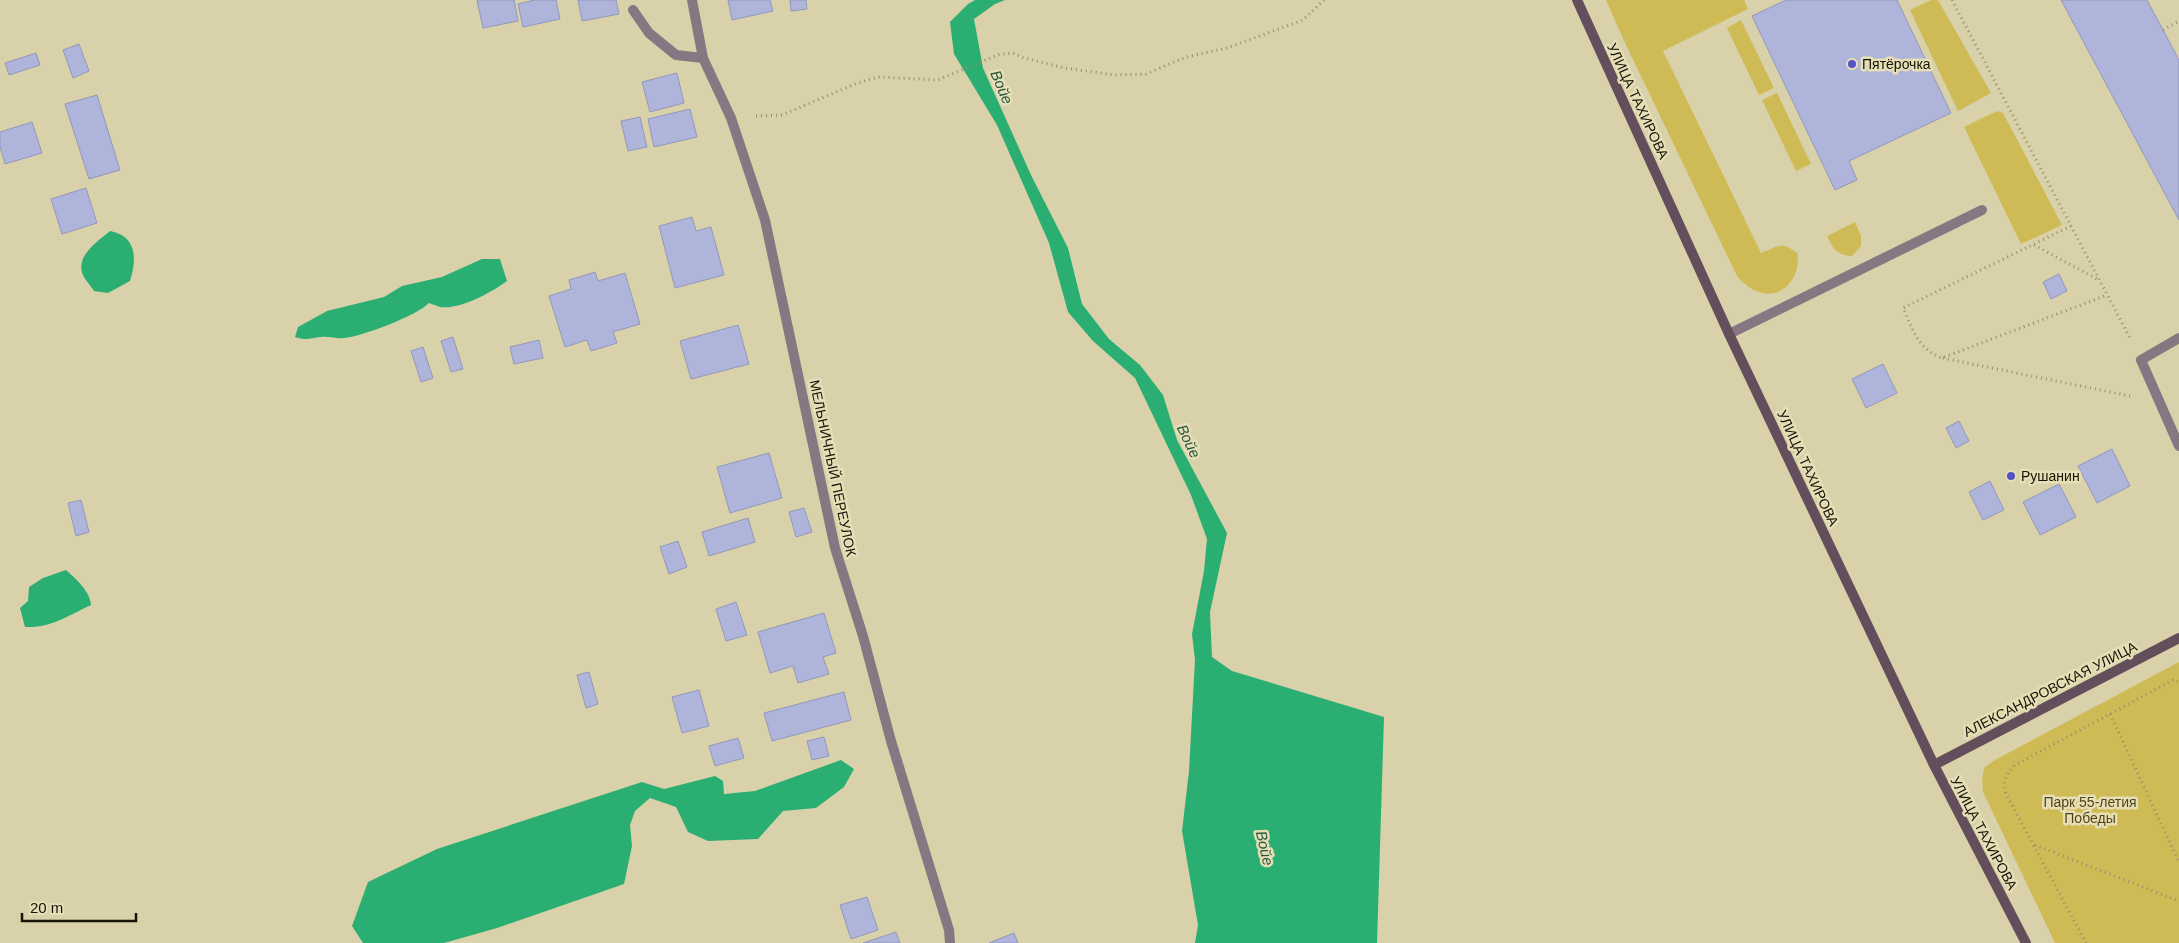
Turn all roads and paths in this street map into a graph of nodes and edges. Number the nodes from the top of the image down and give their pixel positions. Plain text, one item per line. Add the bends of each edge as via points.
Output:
1 (692, 0) edge
2 (1324, 0) edge
3 (1577, 0) edge
4 (1952, 0) edge
5 (633, 10) dead end
6 (2179, 21) edge
7 (2163, 30) dead end
8 (703, 58) junction
9 (731, 118) junction
10 (1982, 210) dead end
11 (2072, 226) junction
12 (2033, 245) junction
13 (2100, 280) junction
14 (2107, 295) junction
15 (1729, 334) junction
16 (2179, 338) edge
17 (1942, 358) junction
18 (2141, 360) junction
19 (2159, 400) junction
20 (2179, 446) edge
21 (2179, 638) edge
22 (2179, 682) edge
23 (2110, 714) junction
24 (1934, 765) junction
25 (2034, 845) junction
26 (2179, 862) edge
27 (2179, 901) edge
28 (950, 943) edge
29 (2026, 943) edge
30 (2086, 943) edge

1 - 8 street, МЕЛЬНИЧНЫЙ ПЕРЕУЛОК
2 - 9 path via 1303,20 1227,48 1186,57 1146,74 1114,75 1065,68 1013,52 1000,54 938,80 878,77 782,115
3 - 15 main road, УЛИЦА ТАХИРОВА
4 - 11 path
5 - 8 street via 648,33 676,55
6 - 7 path
8 - 9 street, МЕЛЬНИЧНЫЙ ПЕРЕУЛОК
9 - 28 street, МЕЛЬНИЧНЫЙ ПЕРЕУЛОК via 765,220 835,548 949,930
10 - 15 street
11 - 12 path
11 - 13 path
12 - 13 path
12 - 17 path via 1903,308 1923,346 1930,354
13 - 14 path
14 - 17 path
14 - 18 path
15 - 24 main road, УЛИЦА ТАХИРОВА
16 - 18 street
17 - 19 path
18 - 19 street
19 - 20 street
21 - 24 main road, АЛЕКСАНДРОВСКАЯ УЛИЦА
22 - 23 path via 2173,680
23 - 25 path via 2015,765 2006,774 2006,794
23 - 26 path
24 - 29 main road, УЛИЦА ТАХИРОВА
25 - 27 path
25 - 30 path

